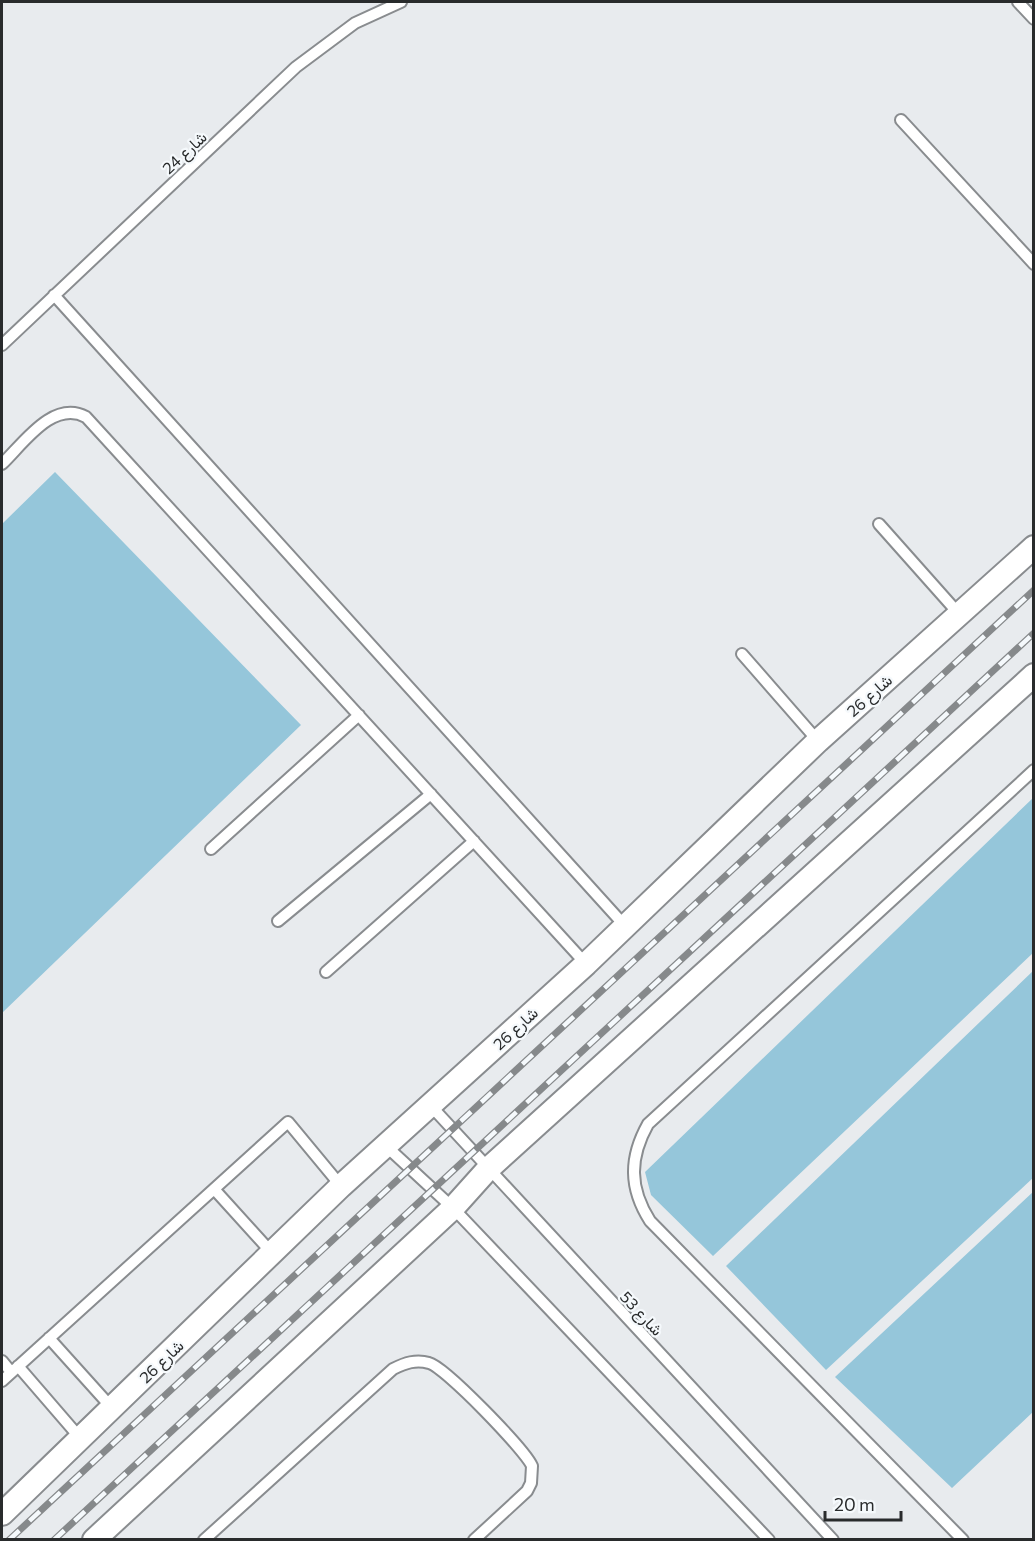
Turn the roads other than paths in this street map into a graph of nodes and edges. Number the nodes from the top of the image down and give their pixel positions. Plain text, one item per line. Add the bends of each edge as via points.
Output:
1 (401, 2) edge
2 (1018, 2) edge
3 (1034, 19) edge
4 (901, 120) dead end
5 (1034, 264) edge
6 (54, 295) junction
7 (2, 345) edge
8 (2, 464) edge
9 (879, 524) dead end
10 (1034, 547) edge
11 (959, 614) junction
12 (742, 654) dead end
13 (1034, 675) edge
14 (359, 715) junction
15 (818, 741) junction
16 (1034, 770) edge
17 (431, 794) junction
18 (474, 842) junction
19 (211, 849) dead end
20 (278, 921) dead end
21 (625, 926) junction
22 (586, 964) junction
23 (326, 972) dead end
24 (431, 1106) junction
25 (386, 1146) junction
26 (488, 1169) junction
27 (341, 1186) junction
28 (214, 1189) junction
29 (453, 1208) junction
30 (272, 1252) junction
31 (49, 1338) junction
32 (2, 1361) edge
33 (14, 1369) junction
34 (2, 1381) edge
35 (113, 1408) junction
36 (81, 1439) junction
37 (2, 1514) edge
38 (94, 1539) edge
39 (204, 1539) edge
40 (474, 1539) edge
41 (768, 1539) edge
42 (832, 1539) edge
43 (963, 1539) edge

1 - 6 lane, شارع 24 via 355,23 296,67
2 - 3 lane
4 - 5 lane
6 - 7 lane, شارع 24
6 - 21 lane
8 - 14 lane via 52,417 69,411 86,417
9 - 11 lane
10 - 11 street, شارع 26
11 - 15 street, شارع 26
12 - 15 lane
13 - 26 street
14 - 17 lane
14 - 19 lane
15 - 21 street, شارع 26
16 - 43 lane via 648,1124 634,1156 635,1190 650,1221
17 - 18 lane
17 - 20 lane
18 - 22 lane
18 - 23 lane
21 - 22 street, شارع 26
22 - 24 street, شارع 26
24 - 25 street, شارع 26
24 - 26 lane, شارع 53
25 - 27 street, شارع 26
25 - 29 lane
26 - 29 street
26 - 42 lane, شارع 53
27 - 28 lane via 288,1122
27 - 30 street, شارع 26
28 - 30 lane
28 - 31 lane
29 - 38 street
29 - 41 lane
30 - 35 street, شارع 26
31 - 33 lane
31 - 35 lane
32 - 33 lane
33 - 34 lane
33 - 36 lane
35 - 36 street, شارع 26
36 - 37 street, شارع 26
39 - 40 lane via 393,1369 417,1361 441,1369 517,1445 532,1466 526,1491

